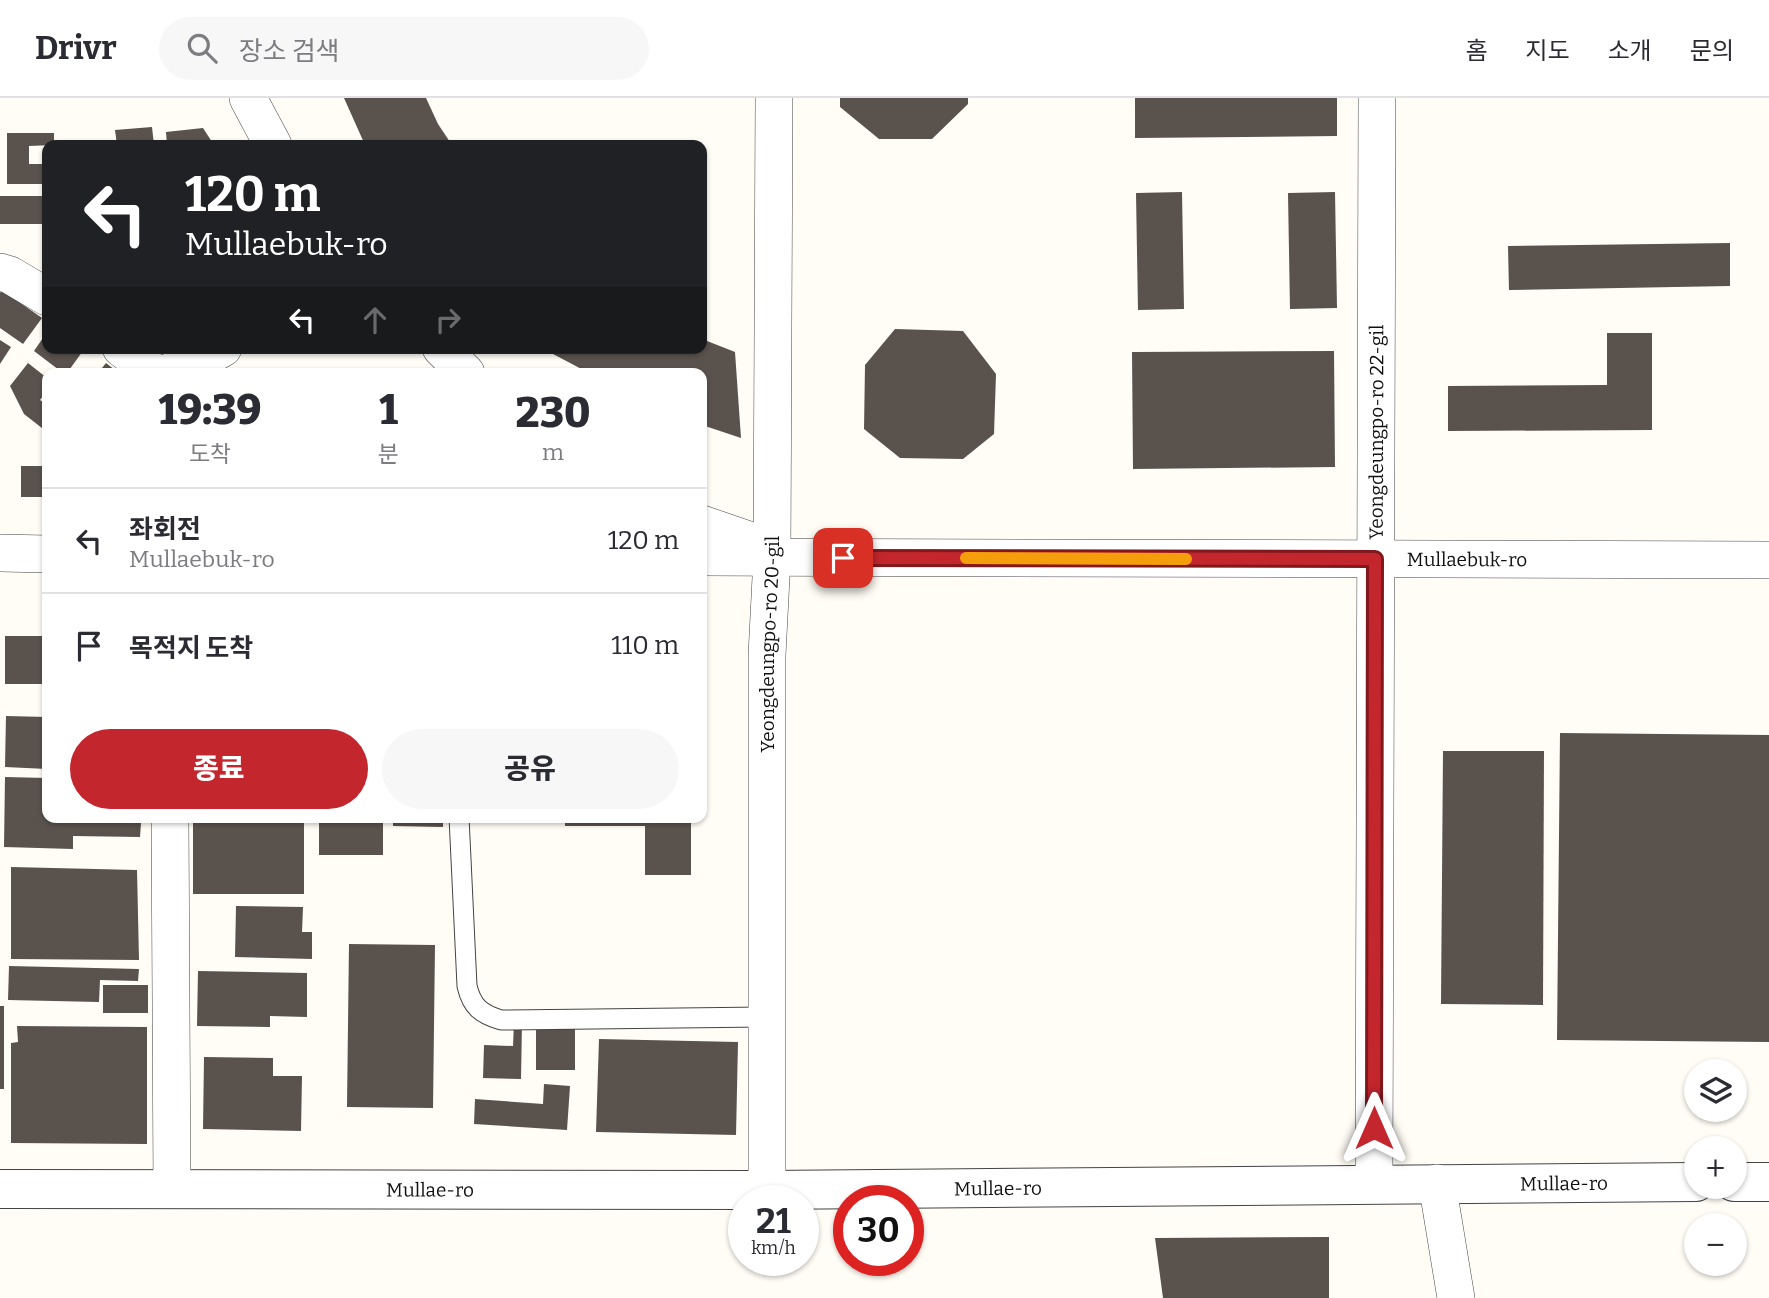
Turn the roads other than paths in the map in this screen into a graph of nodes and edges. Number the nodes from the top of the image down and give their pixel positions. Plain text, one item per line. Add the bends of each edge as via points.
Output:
1 (248, 98) edge
2 (774, 98) edge
3 (1377, 98) edge
4 (270, 140) edge
5 (0, 272) edge
6 (42, 294) edge
7 (129, 354) edge
8 (212, 354) edge
9 (148, 368) edge
10 (182, 368) edge
11 (707, 526) edge
12 (0, 553) edge
13 (42, 554) edge
14 (707, 558) edge
15 (772, 558) junction
16 (1375, 559) junction
17 (1769, 560) edge
18 (170, 823) edge
19 (459, 823) edge
20 (767, 1017) junction
21 (1684, 1182) edge
22 (1747, 1182) edge
23 (1769, 1182) edge
24 (1437, 1183) junction
25 (1374, 1184) junction
26 (767, 1185) edge
27 (0, 1189) edge
28 (172, 1189) junction
29 (819, 1189) edge
30 (728, 1190) edge
31 (1456, 1298) edge

1 - 4 street
2 - 15 street, Yeongdeungpo-ro 20-gil
3 - 16 street, Yeongdeungpo-ro 22-gil
5 - 6 street
7 - 9 street
8 - 10 street
11 - 15 street via 763,545
12 - 13 street
14 - 15 street, Mullaebuk-ro
15 - 16 street, Mullaebuk-ro
15 - 20 street, Yeongdeungpo-ro 20-gil via 767,655
16 - 17 street, Mullaebuk-ro
16 - 25 street, Yeongdeungpo-ro 22-gil
18 - 28 street
19 - 20 lane via 467,986 477,1009 501,1020
20 - 26 street, Yeongdeungpo-ro 20-gil
21 - 24 street, Mullae-ro
22 - 23 street
24 - 25 street, Mullae-ro
24 - 31 street
25 - 29 street, Mullae-ro
27 - 28 street, Mullae-ro
28 - 30 street, Mullae-ro

